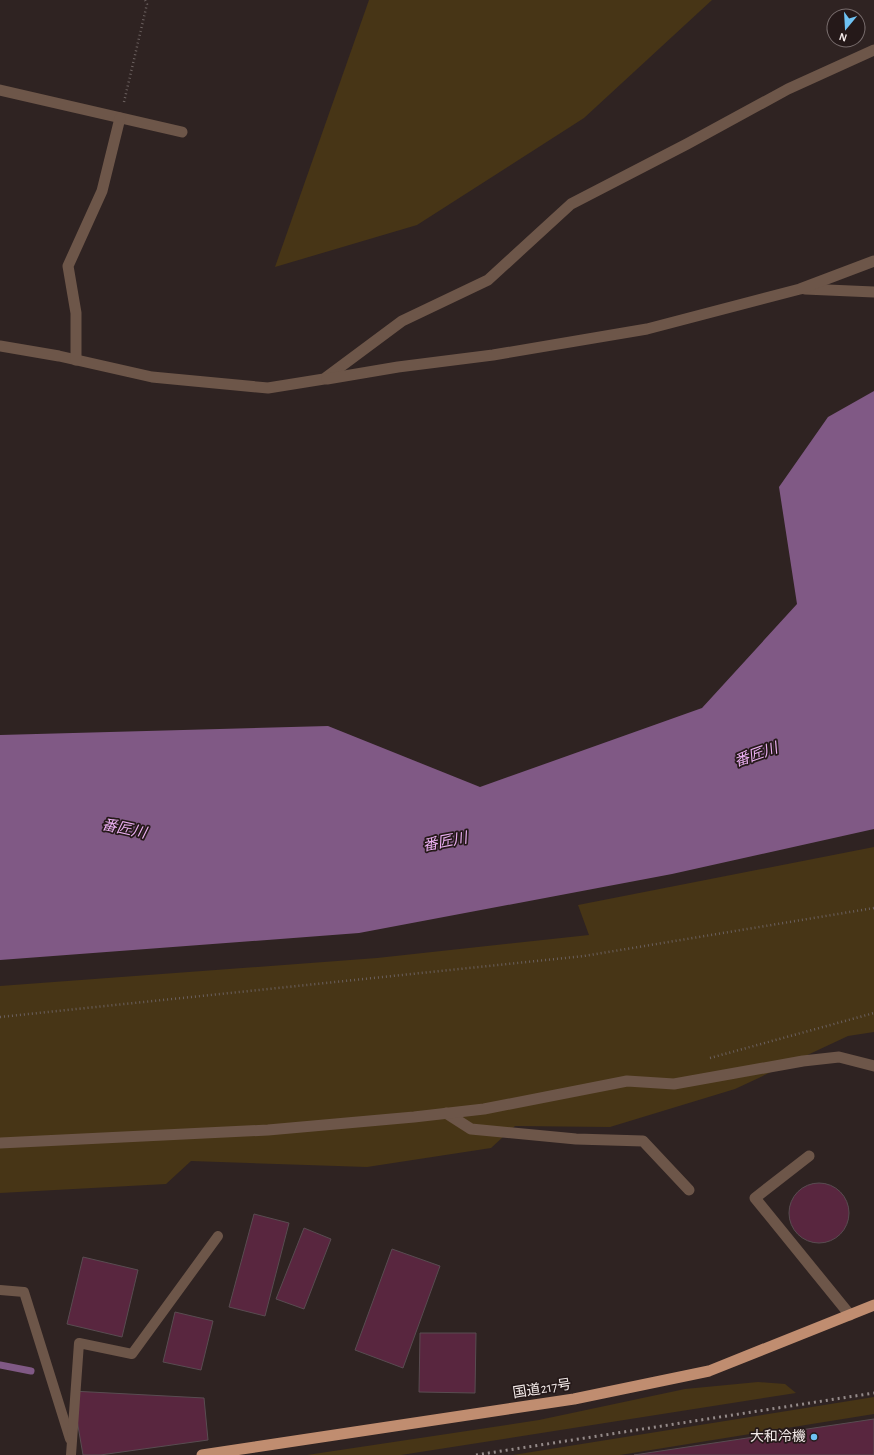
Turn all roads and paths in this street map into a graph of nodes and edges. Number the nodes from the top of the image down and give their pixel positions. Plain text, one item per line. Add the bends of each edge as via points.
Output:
1 (146, 0) edge
2 (874, 50) edge
3 (0, 90) edge
4 (120, 118) junction
5 (182, 132) dead end
6 (874, 261) edge
7 (800, 289) junction
8 (874, 292) edge
9 (0, 346) edge
10 (76, 360) junction
11 (324, 379) junction
12 (874, 908) edge
13 (874, 1013) edge
14 (0, 1017) edge
15 (709, 1058) dead end
16 (874, 1066) edge
17 (446, 1113) junction
18 (0, 1143) edge
19 (809, 1156) dead end
20 (689, 1190) dead end
21 (218, 1236) dead end
22 (0, 1290) edge
23 (874, 1305) edge
24 (850, 1315) junction
25 (71, 1450) edge
26 (202, 1455) edge

1 - 4 path
2 - 11 street via 788,89 570,204 488,280 402,321
3 - 4 street
4 - 5 street
4 - 10 street via 102,191 68,266 76,313
6 - 7 street
7 - 8 street
7 - 11 street via 647,329 493,355
9 - 10 street
10 - 11 street via 152,377 268,388
12 - 14 path via 584,956
13 - 15 path
16 - 17 street via 839,1057 810,1060 674,1084 627,1081 484,1109
17 - 18 street via 268,1130
17 - 20 street via 471,1129 576,1139 643,1141
19 - 24 street via 755,1198
21 - 25 lane via 132,1354 79,1343
22 - 25 lane via 24,1292
23 - 24 highway, 国道217号
24 - 26 highway, 国道217号 via 709,1371 574,1399

